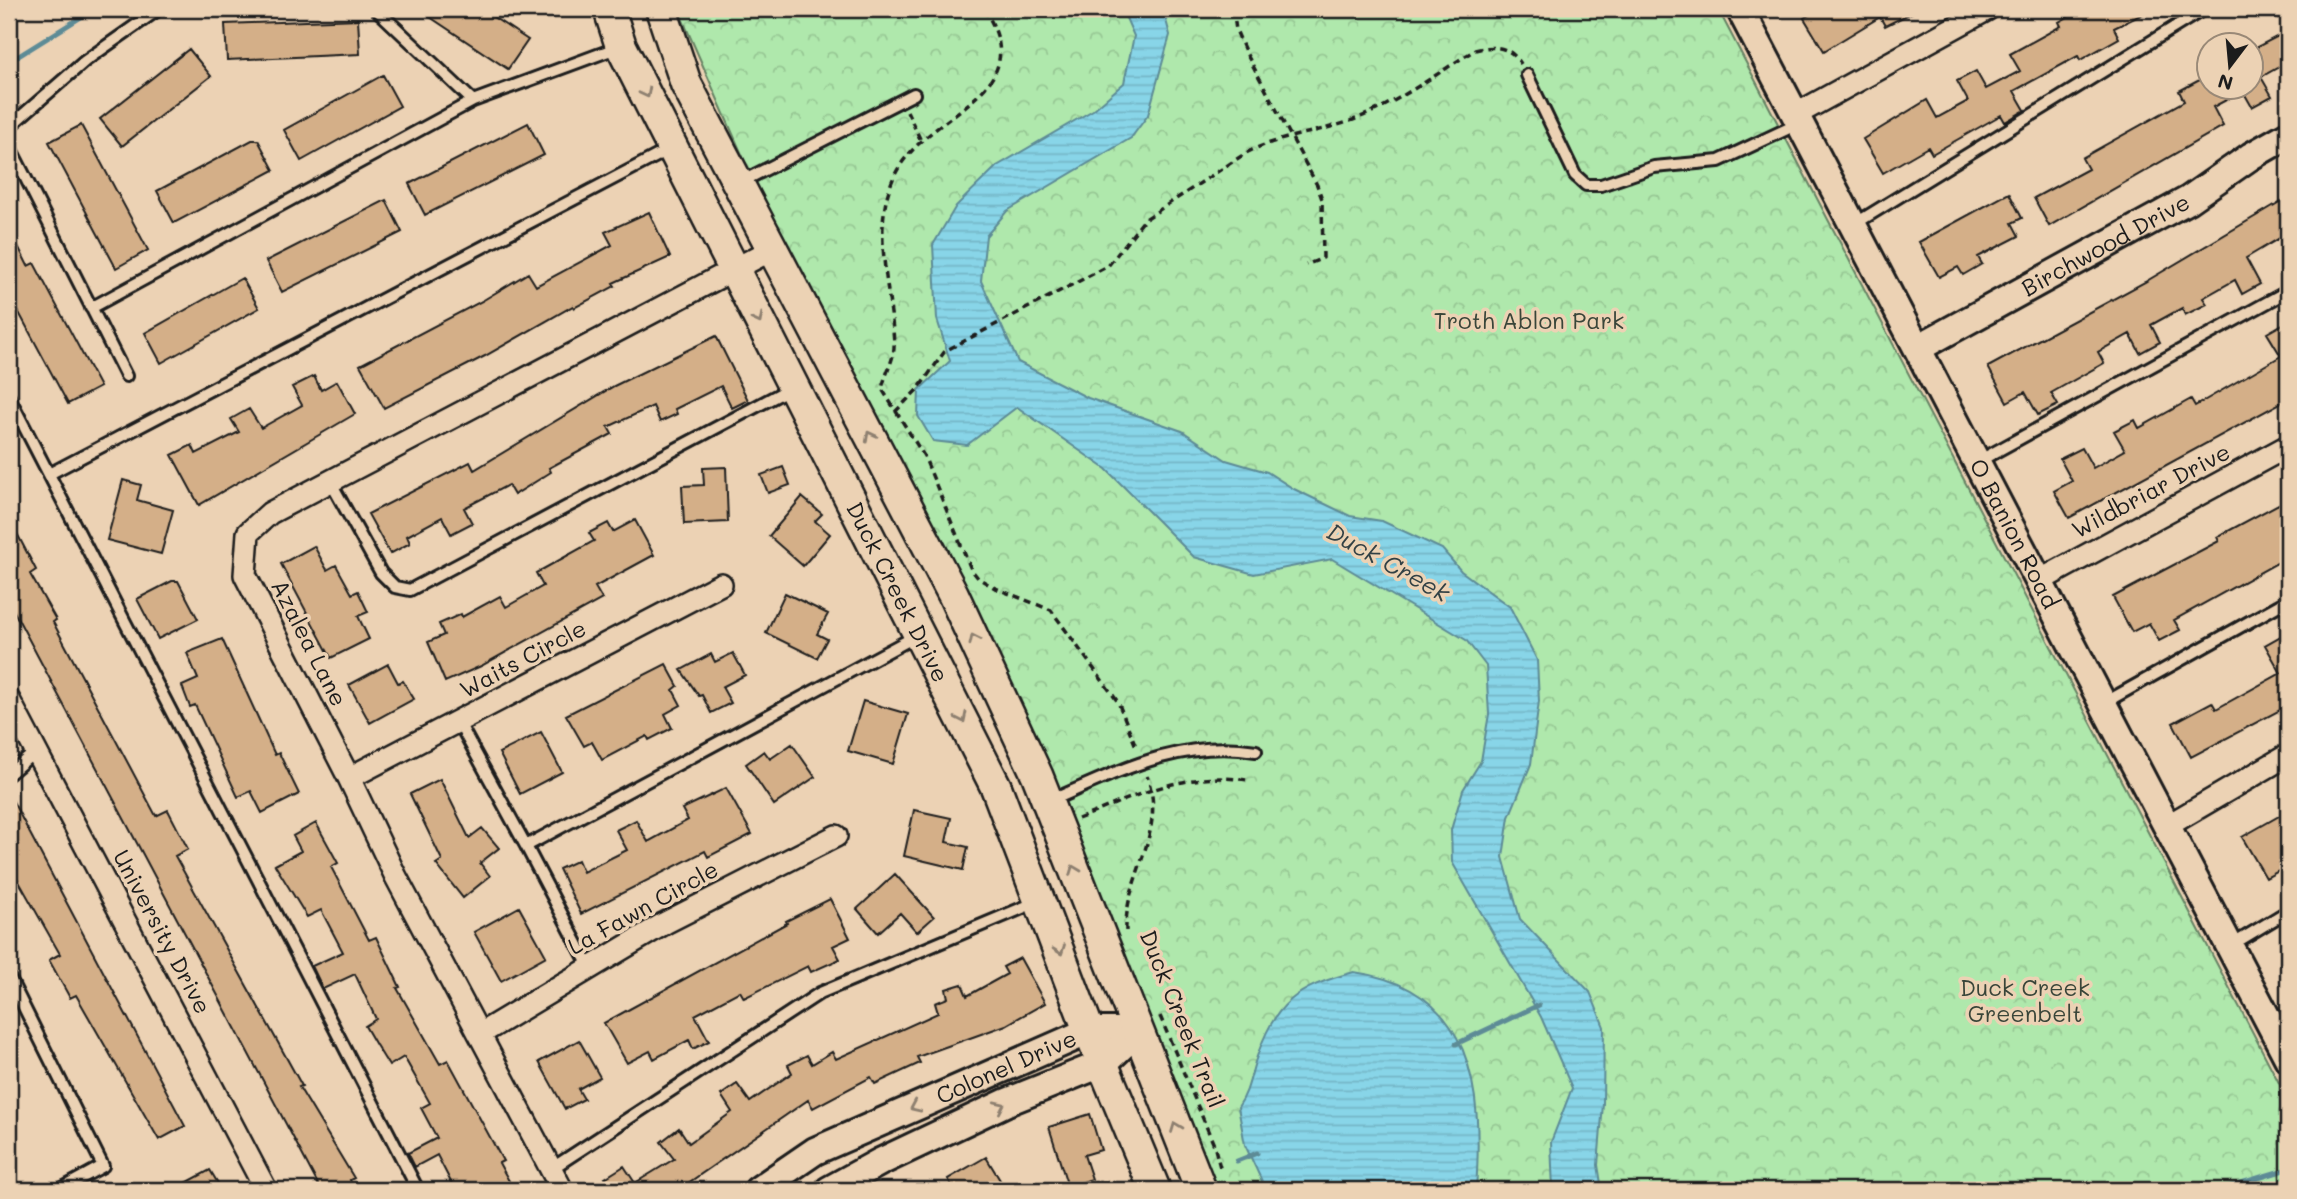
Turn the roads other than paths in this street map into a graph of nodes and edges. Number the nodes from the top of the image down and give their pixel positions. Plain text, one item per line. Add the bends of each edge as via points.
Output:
1 (159, 9) edge
2 (376, 9) edge
3 (609, 9) edge
4 (661, 9) edge
5 (1740, 9) edge
6 (1988, 9) edge
7 (2204, 9) edge
8 (621, 46) junction
9 (1527, 75) road end
10 (914, 94) dead end
11 (473, 101) junction
12 (1797, 119) junction
13 (9, 127) edge
14 (2288, 135) edge
15 (9, 145) edge
16 (673, 147) junction
17 (737, 184) junction
18 (1853, 225) junction
19 (771, 250) junction
20 (732, 270) junction
21 (2288, 291) edge
22 (91, 308) junction
23 (1917, 348) junction
24 (126, 376) dead end
25 (794, 387) junction
26 (9, 397) edge
27 (2288, 446) edge
28 (1977, 462) junction
29 (49, 474) junction
30 (331, 483) junction
31 (2039, 581) junction
32 (721, 584) dead end
33 (2288, 600) edge
34 (921, 634) junction
35 (9, 700) edge
36 (2103, 704) junction
37 (459, 723) junction
38 (36, 751) junction
39 (1256, 751) dead end
40 (2288, 755) edge
41 (9, 774) edge
42 (349, 778) junction
43 (1048, 802) junction
44 (2167, 826) junction
45 (836, 836) dead end
46 (526, 846) junction
47 (1041, 900) junction
48 (2288, 911) edge
49 (2230, 946) junction
50 (590, 968) junction
51 (9, 977) edge
52 (1089, 1031) junction
53 (1138, 1031) junction
54 (480, 1034) junction
55 (2288, 1058) edge
56 (1104, 1063) junction
57 (551, 1169) junction
58 (1212, 1184) edge
59 (59, 1190) edge
60 (266, 1190) edge
61 (418, 1190) edge
62 (562, 1190) edge
63 (758, 1190) edge
64 (829, 1190) edge
65 (1155, 1190) edge

1 - 13 lane via 85,61
2 - 11 lane
3 - 8 main road, Duck Creek Drive
4 - 17 main road, Duck Creek Drive via 686,84
5 - 12 street, O Banion Road
6 - 12 street
7 - 18 lane
8 - 11 lane
8 -> 16 main road, Duck Creek Drive
9 - 12 lane via 1575,175 1587,185 1601,185 1654,167 1718,160
10 - 17 lane
11 - 22 lane
12 - 18 street, O Banion Road
14 - 23 street, Birchwood Drive via 2188,200
15 - 22 lane
16 - 20 main road, Duck Creek Drive
16 - 29 lane
17 - 19 main road, Duck Creek Drive
18 - 23 street, O Banion Road
19 - 20 street, Azalea Lane
43 -> 19 main road, Duck Creek Drive via 953,594
20 -> 25 main road, Duck Creek Drive
20 - 30 street, Azalea Lane
21 - 28 lane
22 - 24 lane
23 - 28 street, O Banion Road
25 - 30 lane via 410,590 395,587 381,573
25 - 34 main road, Duck Creek Drive
26 - 29 lane
27 - 31 street, Wildbriar Drive
28 - 31 street, O Banion Road
29 - 61 lane
30 - 42 street, Azalea Lane via 270,513 248,533 245,575
31 - 36 street, O Banion Road
32 - 37 street, Waits Circle
33 - 36 lane
34 - 46 lane
34 -> 47 main road, Duck Creek Drive via 996,787
35 - 38 street, University Drive
36 - 44 street, O Banion Road
37 - 42 street, Waits Circle
37 - 46 lane
38 - 41 lane
38 - 60 street, University Drive
39 - 43 lane via 1200,748 1142,762
40 - 44 street
42 - 54 street, Azalea Lane
53 -> 43 main road, Duck Creek Drive
44 - 49 street, O Banion Road
45 - 50 street, La Fawn Circle via 665,923
46 - 50 lane
47 -> 52 main road, Duck Creek Drive
47 - 57 lane via 820,993
48 - 49 lane
49 - 55 street, O Banion Road
50 - 54 street, La Fawn Circle
51 - 59 lane via 103,1166
52 - 53 street, Colonel Drive
52 - 56 main road, Duck Creek Drive
52 -> 63 street, Colonel Drive via 815,1151
53 - 56 street, Colonel Drive
58 -> 53 main road, Duck Creek Drive
54 - 57 street, Azalea Lane
64 -> 56 street, Colonel Drive via 1006,1102
56 - 65 main road, Duck Creek Drive
57 - 62 street, Azalea Lane

